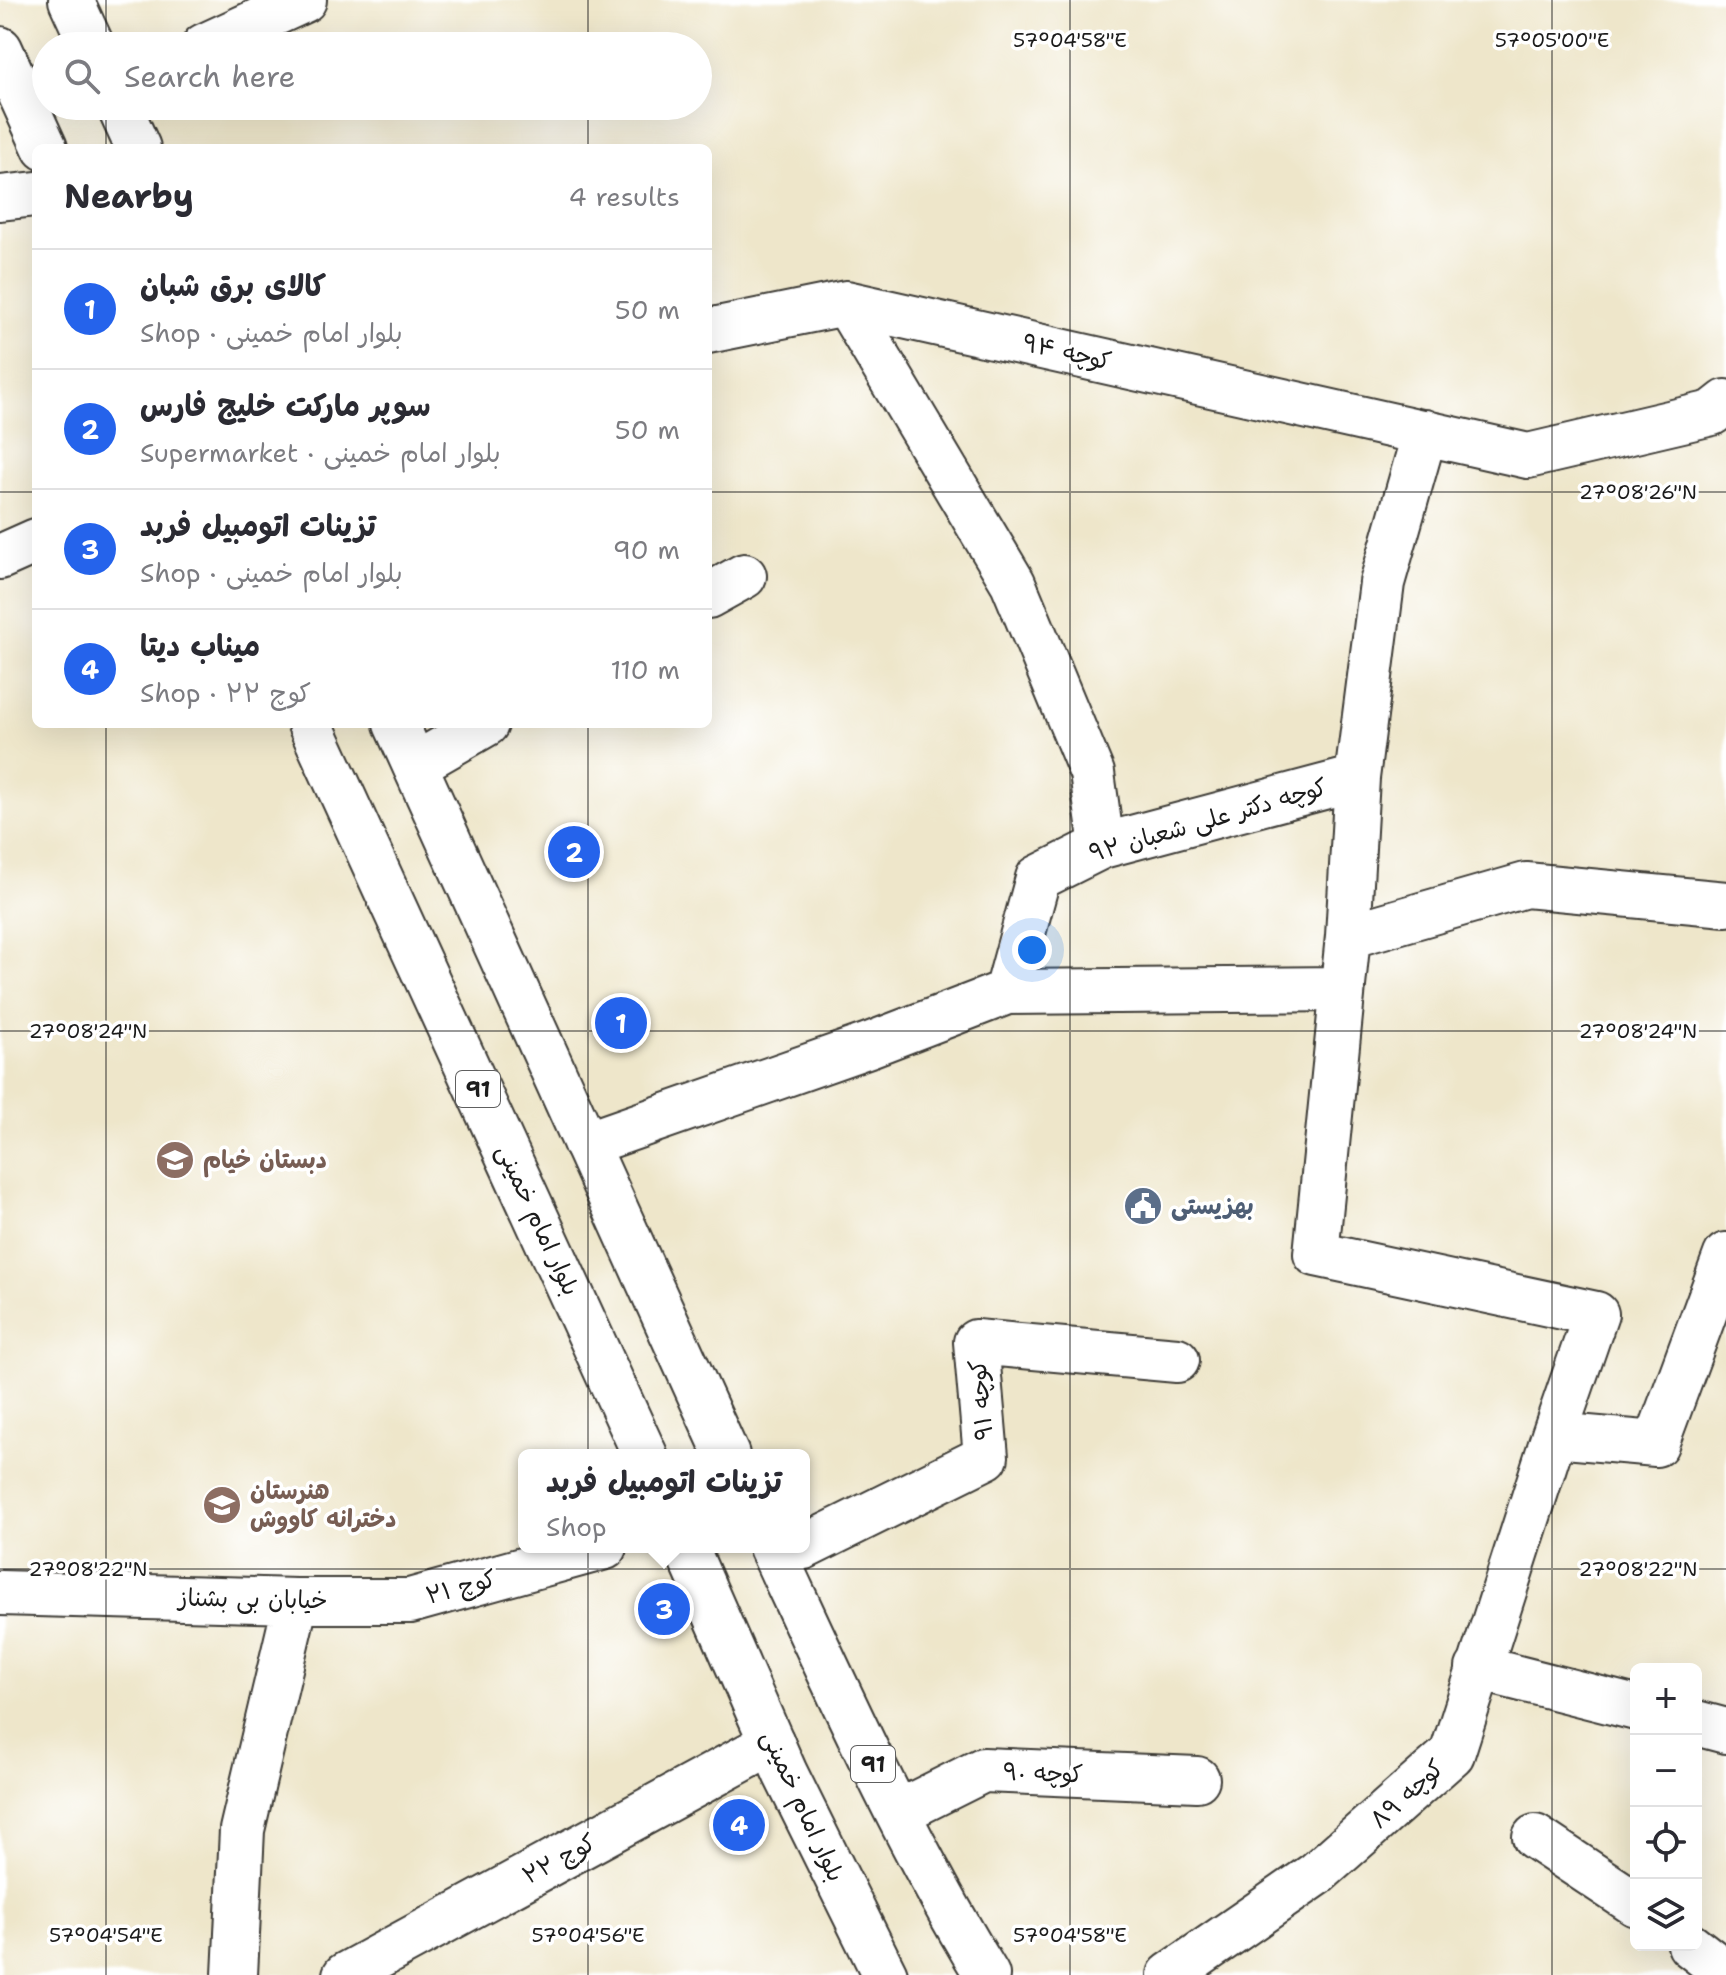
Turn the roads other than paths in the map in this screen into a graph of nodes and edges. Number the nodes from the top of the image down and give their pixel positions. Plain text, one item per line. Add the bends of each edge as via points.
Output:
1 (71, 0) edge
2 (304, 0) edge
3 (86, 32) edge
4 (234, 32) edge
5 (0, 49) edge
6 (32, 119) edge
7 (32, 120) edge
8 (125, 120) edge
9 (43, 144) edge
10 (136, 144) edge
11 (32, 194) edge
12 (0, 198) edge
13 (846, 303) junction
14 (712, 330) edge
15 (1726, 402) edge
16 (1425, 432) junction
17 (32, 543) edge
18 (0, 557) edge
19 (312, 728) edge
20 (398, 728) edge
21 (479, 728) edge
22 (415, 765) junction
23 (1357, 778) junction
24 (1102, 846) junction
25 (1726, 904) edge
26 (1348, 936) junction
27 (1342, 989) junction
28 (1007, 992) junction
29 (586, 1144) junction
30 (1726, 1255) edge
31 (1177, 1360) dead end
32 (1554, 1435) junction
33 (642, 1449) edge
34 (724, 1449) edge
35 (810, 1540) edge
36 (583, 1553) edge
37 (689, 1553) edge
38 (790, 1553) edge
39 (0, 1593) edge
40 (296, 1601) junction
41 (410, 1601) joint
42 (1478, 1668) junction
43 (1630, 1706) edge
44 (1702, 1725) edge
45 (1726, 1731) edge
46 (772, 1743) junction
47 (1197, 1779) dead end
48 (899, 1812) junction
49 (1535, 1837) dead end
50 (1630, 1900) edge
51 (1698, 1951) edge
52 (1726, 1973) edge
53 (235, 1975) edge
54 (345, 1975) edge
55 (885, 1975) edge
56 (987, 1975) edge
57 (1170, 1975) edge

1 - 3 street
2 - 4 street
5 - 6 street
7 - 9 street
8 - 10 street
11 - 12 street
13 - 14 street, کوچه ۹۴
13 - 16 street, کوچه ۹۴
13 - 24 street via 1013,583 1092,773
15 - 16 street, کوچه ۹۴ via 1712,413 1528,456
16 - 23 street via 1382,583
17 - 18 street
19 - 33 street, بلوار امام خمینی / 91
20 - 22 street
21 - 22 street
22 - 29 street
23 - 24 street, کوچه دکتر علی شعبان ۹۲
23 - 26 street, کوچه دکتر علی شعبان ۹۲
24 - 28 street, کوچه دکتر علی شعبان ۹۲ via 1038,878
25 - 26 street via 1526,885
26 - 27 street, کوچه دکتر علی شعبان ۹۲
27 - 28 street
27 - 32 street, کوچه ۸۹ via 1316,1254 1596,1314
28 - 29 street
29 - 34 street
30 - 32 street via 1656,1444
31 - 35 street, کوچه ۹۱ via 976,1342 986,1457
32 - 42 street, کوچه ۸۹
36 - 41 street, کوچ ۲۱
37 - 46 street, بلوار امام خمینی
38 - 48 street, 91 via 865,1748
39 - 40 street, خیابان بی بشناز
40 - 41 street, خیابان بی بشناز
40 - 53 street via 242,1830
42 - 43 street
42 - 57 street, کوچه ۸۹ via 1452,1754 1316,1874
44 - 45 street
46 - 54 street, کوچ ۲۲
46 - 55 street, بلوار امام خمینی
47 - 48 street, کوچه ۹۰ via 983,1770
48 - 56 street, 91
49 - 50 street
51 - 52 street

